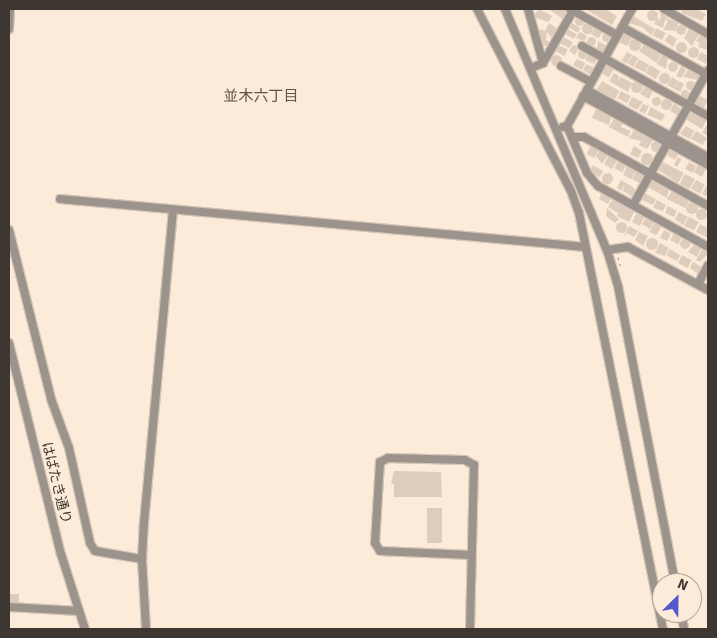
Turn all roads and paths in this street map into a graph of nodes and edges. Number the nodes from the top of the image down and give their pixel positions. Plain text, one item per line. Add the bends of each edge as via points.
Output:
1 (10, 9) edge
2 (478, 9) edge
3 (505, 9) edge
4 (528, 9) edge
5 (632, 9) edge
6 (664, 9) edge
7 (576, 10) edge
8 (622, 27) junction
9 (9, 29) edge
10 (708, 34) edge
11 (617, 35) junction
12 (582, 46) dead end
13 (604, 58) junction
14 (543, 63) junction
15 (561, 66) dead end
16 (531, 68) junction
17 (708, 73) edge
18 (587, 89) junction
19 (688, 105) junction
20 (708, 116) edge
21 (567, 126) junction
22 (557, 130) junction
23 (572, 137) junction
24 (669, 139) junction
25 (708, 157) edge
26 (708, 165) edge
27 (651, 174) junction
28 (60, 198) dead end
29 (633, 205) junction
30 (708, 206) edge
31 (173, 210) junction
32 (9, 230) edge
33 (585, 247) junction
34 (708, 247) edge
35 (607, 250) junction
36 (708, 265) edge
37 (698, 284) junction
38 (708, 290) edge
39 (9, 342) edge
40 (13, 382) edge
41 (471, 555) junction
42 (142, 559) junction
43 (673, 573) edge
44 (9, 607) edge
45 (79, 612) junction
46 (85, 629) edge
47 (146, 629) edge
48 (470, 629) edge
49 (663, 629) edge

1 - 9 street
2 - 33 street via 571,191 583,227
3 - 16 street
4 - 14 street
5 - 8 street
6 - 10 street
7 - 11 street
7 - 14 street
8 - 11 street
8 - 17 street
11 - 13 street
12 - 13 street
13 - 18 street
13 - 19 street
14 - 16 street
15 - 18 street
16 - 22 street
17 - 19 street
18 - 21 street
18 - 24 street
19 - 20 street
19 - 24 street
21 - 22 street
21 - 23 street
22 - 35 street
23 - 27 street via 584,137
23 - 29 street via 593,182
24 - 25 street
24 - 26 street
24 - 27 street
27 - 29 street
27 - 30 street
28 - 31 street
29 - 34 street
31 - 33 street
31 - 42 street
32 - 42 street via 51,399 69,448 90,543 95,552
33 - 49 street
35 - 37 street via 628,247
35 - 43 street via 623,308
36 - 37 street
37 - 38 street
39 - 40 street, はばたき通り
40 - 45 street, はばたき通り
41 - 41 street via 380,551 375,543 380,462 388,458 470,462 475,470
41 - 48 street
42 - 47 street
44 - 45 street
45 - 46 street, はばたき通り

